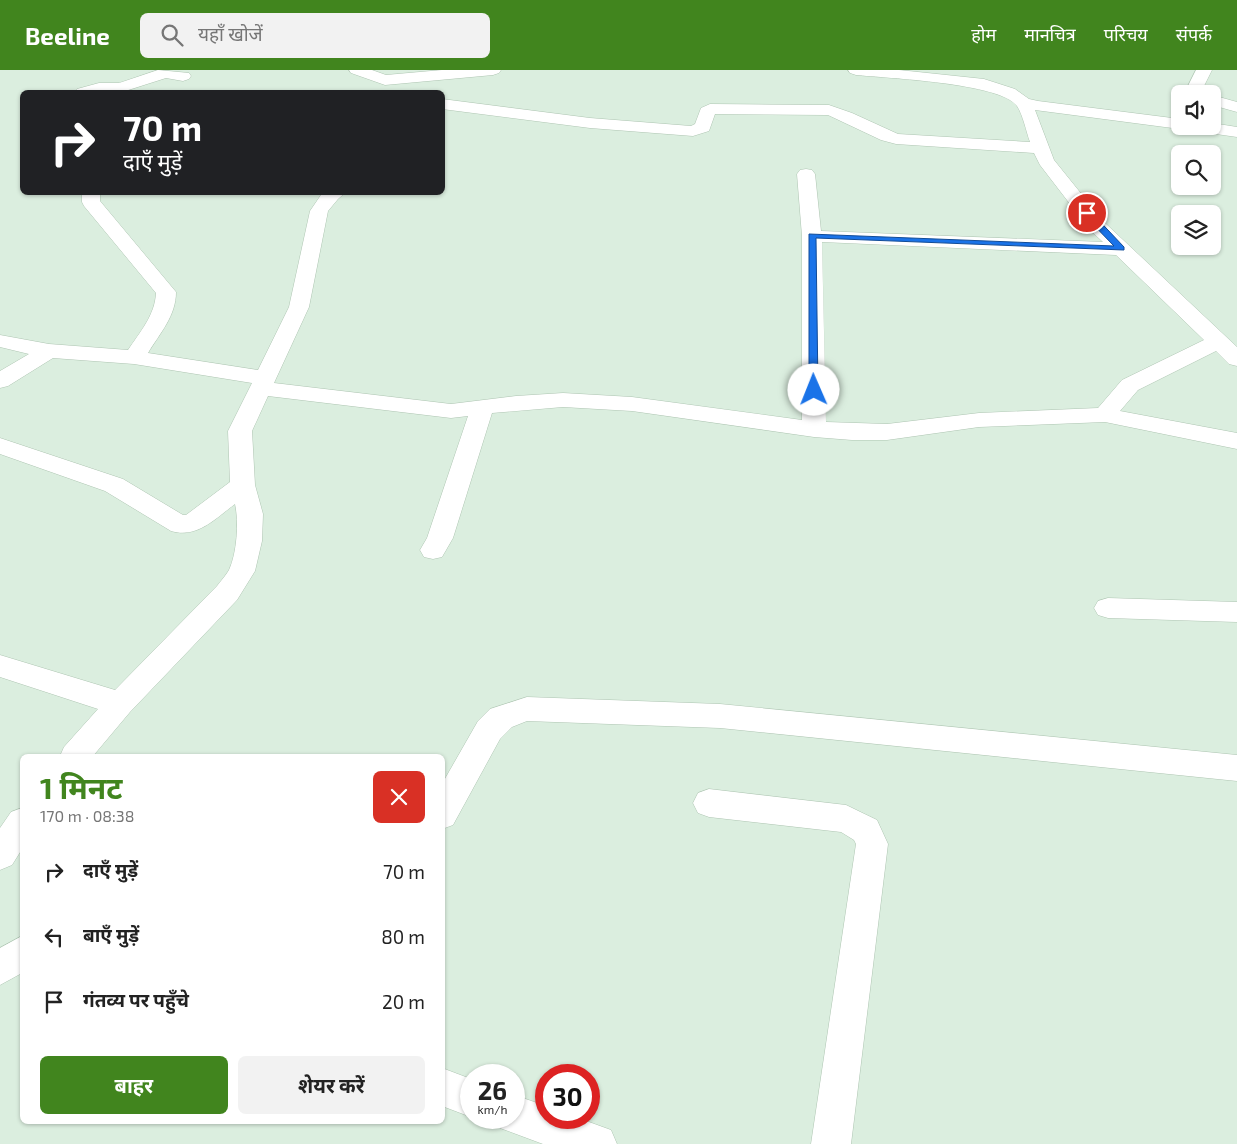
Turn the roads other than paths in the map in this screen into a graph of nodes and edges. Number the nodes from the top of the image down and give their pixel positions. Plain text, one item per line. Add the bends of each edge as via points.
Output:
1 (361, 70) edge
2 (493, 70) edge
3 (856, 70) edge
4 (1204, 70) edge
5 (190, 73) edge
6 (986, 77) edge
7 (1196, 85) edge
8 (390, 86) edge
9 (91, 90) edge
10 (154, 90) edge
11 (1024, 102) junction
12 (1221, 103) edge
13 (445, 104) edge
14 (1237, 107) edge
15 (1171, 111) edge
16 (1151, 121) junction
17 (1171, 123) edge
18 (1221, 130) edge
19 (1237, 132) edge
20 (1041, 148) junction
21 (806, 174) dead end
22 (91, 195) edge
23 (331, 195) edge
24 (812, 236) junction
25 (1121, 249) junction
26 (0, 341) edge
27 (1217, 342) junction
28 (49, 351) junction
29 (134, 357) junction
30 (1237, 359) edge
31 (0, 381) edge
32 (262, 383) junction
33 (482, 408) junction
34 (1105, 415) junction
35 (814, 429) junction
36 (1237, 440) edge
37 (0, 446) edge
38 (243, 485) junction
39 (433, 550) dead end
40 (1108, 608) dead end
41 (1237, 612) edge
42 (0, 666) edge
43 (120, 704) junction
44 (77, 754) edge
45 (1237, 768) edge
46 (709, 803) dead end
47 (445, 810) edge
48 (20, 825) edge
49 (0, 855) edge
50 (20, 954) edge
51 (0, 968) edge
52 (445, 1089) edge
53 (460, 1094) edge
54 (525, 1118) edge
55 (597, 1144) edge
56 (831, 1144) edge

1 - 8 street
2 - 8 street
3 - 6 street
4 - 7 street
5 - 9 street via 169,73 121,88
5 - 10 street
6 - 11 street
11 - 16 street
11 - 20 street
12 - 14 street
13 - 20 street via 693,131 704,127 710,109 829,110 896,139
15 - 16 street
16 - 17 street
18 - 19 street
20 - 25 street via 1046,161 1097,226
21 - 24 street
22 - 29 street via 91,202 166,292 162,313
23 - 32 street via 319,211 299,307
24 - 25 street
24 - 35 street
25 - 27 street
26 - 28 street
27 - 30 street
27 - 34 street via 1130,385
28 - 29 street
28 - 31 street
29 - 32 street
32 - 33 street via 432,410
32 - 38 street via 240,431
33 - 35 street via 563,400 632,404
33 - 39 street via 440,538
34 - 35 street via 979,420 887,432
34 - 36 street
37 - 38 street via 114,485 180,525 194,522
38 - 43 street via 250,514 242,571 227,594
40 - 41 street
42 - 43 street
43 - 44 street
45 - 47 street via 720,716 527,709 501,718 489,730
46 - 56 street via 846,819 866,830 872,844
48 - 49 street
50 - 51 street
52 - 53 street
54 - 55 street

